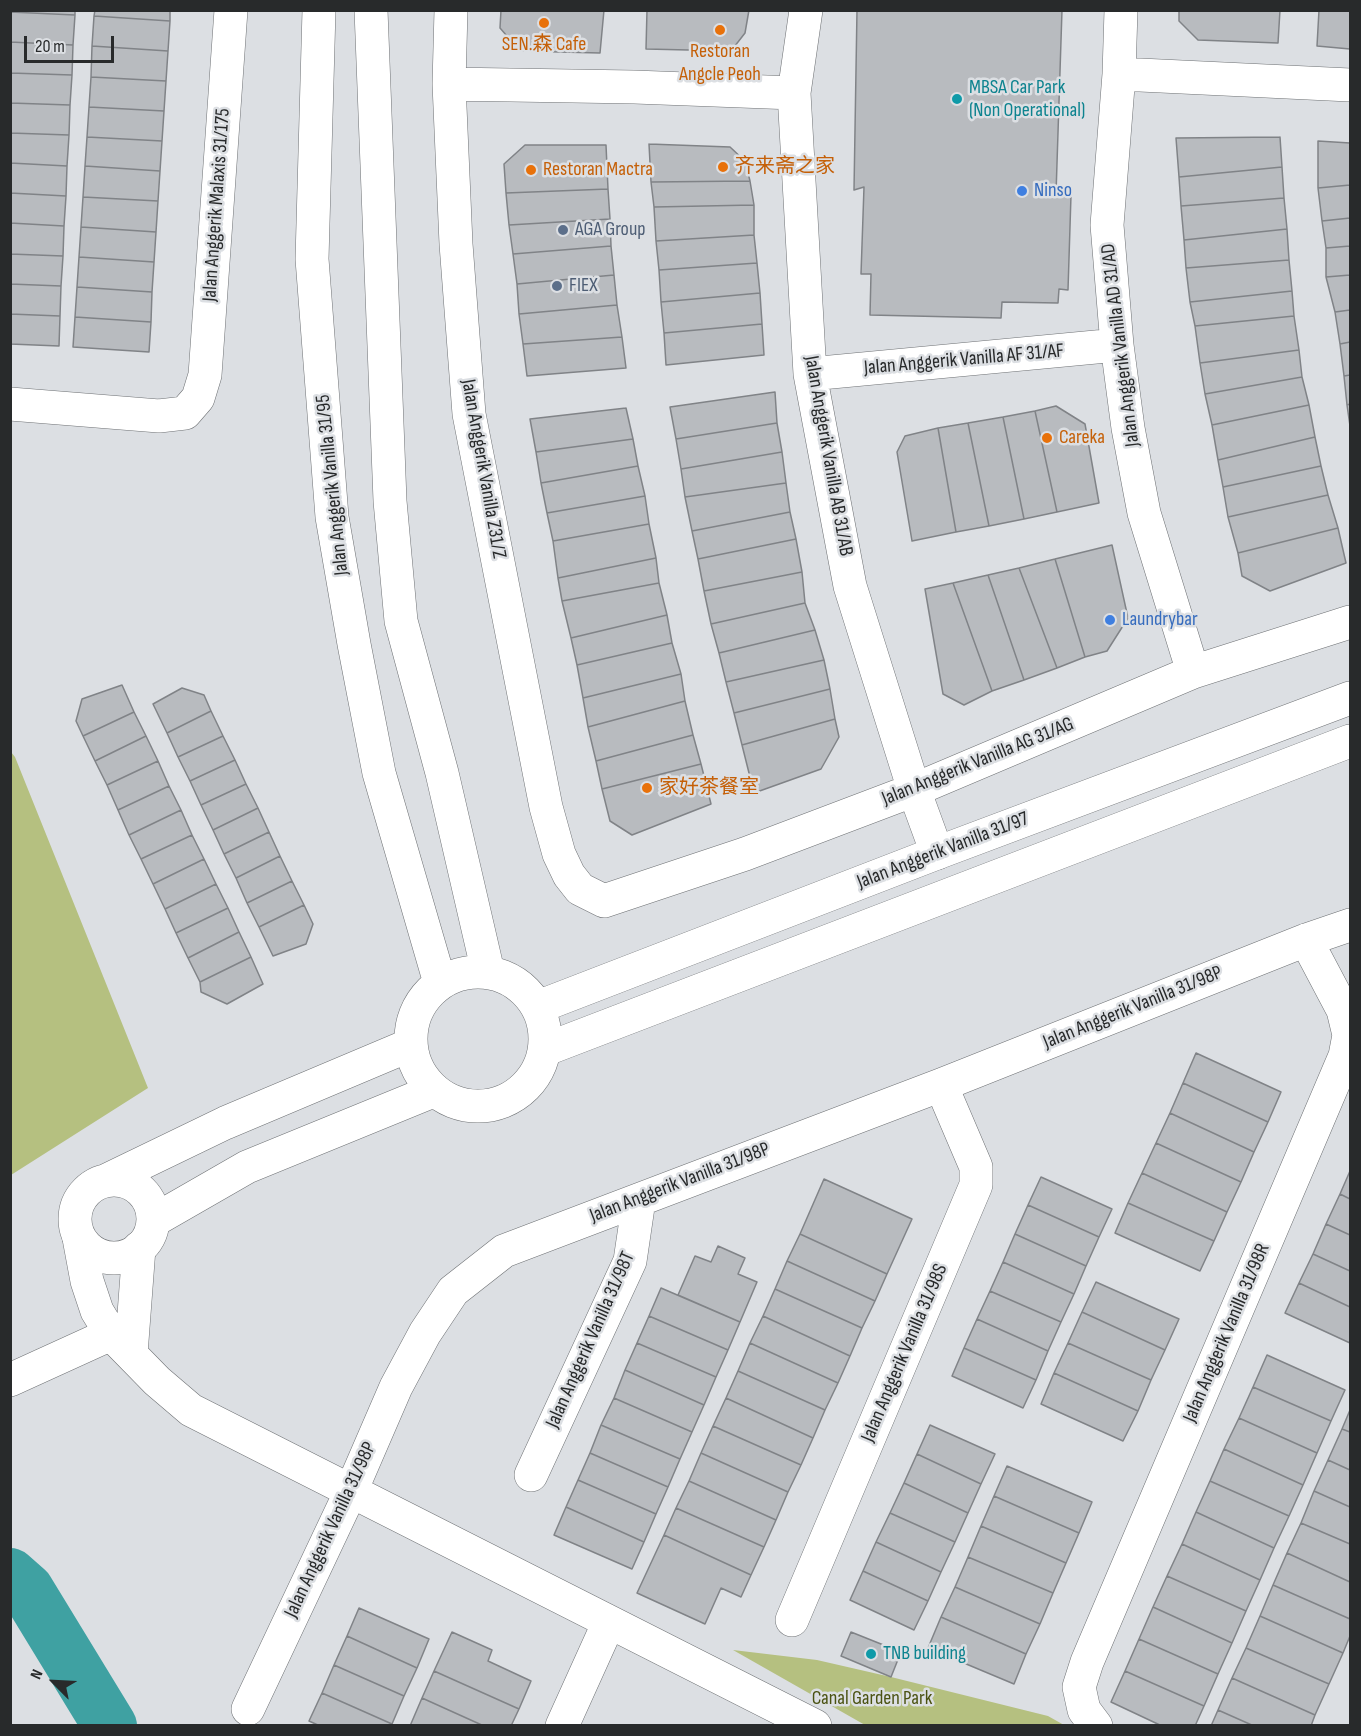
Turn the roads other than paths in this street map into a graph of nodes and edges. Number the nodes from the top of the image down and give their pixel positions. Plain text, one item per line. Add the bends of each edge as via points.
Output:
1 (231, 10) edge
2 (319, 10) edge
3 (371, 10) edge
4 (451, 10) edge
5 (806, 10) edge
6 (1121, 10) edge
7 (1119, 74) junction
8 (449, 84) junction
9 (1350, 85) edge
10 (794, 93) junction
11 (1117, 345) junction
12 (810, 374) junction
13 (10, 405) edge
14 (1350, 622) edge
15 (1193, 672) junction
16 (1350, 698) edge
17 (1350, 741) edge
18 (914, 790) junction
19 (936, 853) junction
20 (604, 901) joint
21 (1350, 925) edge
22 (1306, 940) junction
23 (488, 972) junction
24 (440, 983) junction
25 (538, 1007) junction
26 (410, 1045) junction
27 (544, 1050) junction
28 (941, 1084) junction
29 (433, 1091) junction
30 (107, 1180) junction
31 (639, 1200) junction
32 (146, 1235) junction
33 (79, 1238) junction
34 (121, 1344) junction
35 (10, 1380) edge
36 (531, 1476) dead end
37 (351, 1491) junction
38 (792, 1620) dead end
39 (609, 1622) junction
40 (248, 1709) dead end
41 (562, 1725) edge
42 (815, 1725) edge
43 (1096, 1725) edge

1 - 13 street, Jalan Anggerik Malaxis 31/175 via 205,375 198,398 185,413 159,416
2 - 24 street, Jalan Anggerik Vanilla 31/95 via 312,259 332,518 379,773
3 - 23 street via 390,501 401,621 442,773
4 - 8 street, Jalan Anggerik Vanilla Z31/Z
5 - 10 street, Jalan Anggerik Vanilla AB 31/AB
6 - 7 street, Jalan Anggerik Vanilla AD 31/AD
7 - 9 street
7 - 11 street, Jalan Anggerik Vanilla AD 31/AD via 1107,225
8 - 10 street
8 - 20 street, Jalan Anggerik Vanilla Z31/Z via 469,414 546,807 559,854 580,889
10 - 12 street, Jalan Anggerik Vanilla AB 31/AB
11 - 12 street, Jalan Anggerik Vanilla AF 31/AF
11 - 15 street, Jalan Anggerik Vanilla AD 31/AD via 1144,513
12 - 18 street, Jalan Anggerik Vanilla AB 31/AB via 850,586
14 - 15 street, Jalan Anggerik Vanilla AG 31/AG
15 - 18 street, Jalan Anggerik Vanilla AG 31/AG
16 - 19 street, Jalan Anggerik Vanilla 31/97
17 - 27 street
18 - 19 street, Jalan Anggerik Vanilla AB 31/AB
18 - 20 street, Jalan Anggerik Vanilla AG 31/AG via 745,854
19 - 25 street, Jalan Anggerik Vanilla 31/97
21 - 22 street, Jalan Anggerik Vanilla 31/98P
22 - 28 street, Jalan Anggerik Vanilla 31/98P
22 - 43 street, Jalan Anggerik Vanilla 31/98R via 1343,1010 1349,1035 1345,1056 1087,1662 1079,1687 1084,1710
23 - 24 street via 455,975
23 - 25 street via 508,978
24 - 26 street via 417,1010
25 - 27 street via 546,1036
26 - 29 street via 421,1078
26 - 30 street via 225,1124
27 - 29 street via 538,1070 526,1087 500,1103 470,1107 450,1102
28 - 31 street, Jalan Anggerik Vanilla 31/98P
28 - 38 street, Jalan Anggerik Vanilla 31/98S via 976,1167 976,1185
29 - 32 street via 247,1167
30 - 32 street via 130,1183 147,1198 152,1209
30 - 33 street via 85,1191 78,1202 75,1226
31 - 36 street, Jalan Anggerik Vanilla 31/98T via 630,1261
31 - 37 street, Jalan Anggerik Vanilla 31/98P via 504,1251 453,1292 396,1387
32 - 33 street via 127,1256 113,1258 99,1256
32 - 34 street
33 - 34 street via 97,1311
34 - 35 street
34 - 37 street via 191,1410
37 - 39 street
37 - 40 street, Jalan Anggerik Vanilla 31/98P
39 - 41 street
39 - 42 street

